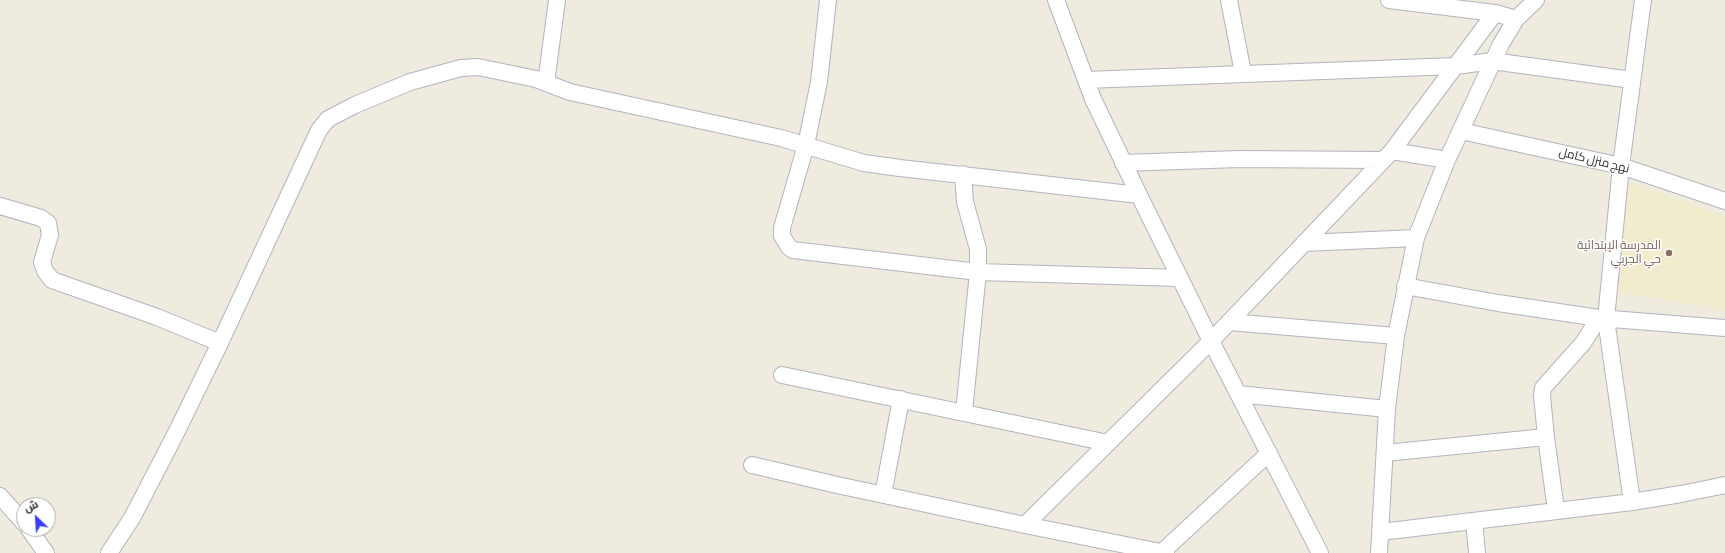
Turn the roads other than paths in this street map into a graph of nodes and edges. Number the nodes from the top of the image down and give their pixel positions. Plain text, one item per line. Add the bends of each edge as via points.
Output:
1 (557, 0) edge
2 (828, 0) edge
3 (1056, 0) edge
4 (1229, 0) edge
5 (1389, 0) edge
6 (1536, 0) edge
7 (1643, 0) edge
8 (1432, 3) edge
9 (1494, 14) junction
10 (1516, 20) junction
11 (1492, 61) junction
12 (1456, 66) junction
13 (1243, 74) junction
14 (1086, 80) junction
15 (1632, 80) junction
16 (546, 82) junction
17 (1461, 131) junction
18 (806, 145) junction
19 (1387, 156) junction
20 (1447, 160) junction
21 (1123, 163) junction
22 (1621, 166) junction
23 (963, 174) junction
24 (1139, 195) junction
25 (1725, 201) edge
26 (0, 206) edge
27 (1416, 238) junction
28 (1304, 243) junction
29 (978, 272) junction
30 (1180, 278) junction
31 (1405, 286) junction
32 (1603, 319) junction
33 (1229, 322) junction
34 (1725, 328) edge
35 (1396, 336) junction
36 (1211, 341) junction
37 (220, 343) junction
38 (1583, 343) junction
39 (1610, 344) junction
40 (782, 375) dead end
41 (1238, 394) junction
42 (901, 399) junction
43 (1387, 409) junction
44 (964, 412) junction
45 (1546, 437) junction
46 (1108, 443) junction
47 (1268, 453) junction
48 (1385, 453) junction
49 (752, 465) dead end
50 (1725, 485) edge
51 (883, 495) junction
52 (0, 496) edge
53 (1632, 502) junction
54 (1556, 510) junction
55 (16, 514) edge
56 (1474, 521) junction
57 (1025, 525) junction
58 (1381, 532) junction
59 (35, 537) edge
60 (46, 553) edge
61 (109, 553) edge
62 (1164, 553) edge
63 (1320, 553) edge
64 (1379, 553) edge
65 (1477, 553) edge

1 - 16 street
2 - 18 street via 819,82
3 - 14 street
4 - 13 street
5 - 8 street
6 - 10 street
7 - 15 street
8 - 9 street
9 - 10 street
9 - 12 street
10 - 11 street
11 - 12 street
11 - 15 street
11 - 17 street
12 - 13 street
12 - 19 street
13 - 14 street
14 - 21 street
15 - 22 street
16 - 18 street via 570,92
16 - 37 street via 478,67 461,68 410,82 354,104 328,119 319,130
17 - 20 street
17 - 22 street, نهج منزل كامل
18 - 23 street via 864,162
18 - 29 street via 782,228 782,236 789,247 794,250
19 - 20 street
19 - 21 street
19 - 28 street
20 - 27 street
21 - 24 street
22 - 25 street, نهج منزل كامل
22 - 32 street
23 - 24 street
23 - 29 street via 965,202 978,250
24 - 30 street
26 - 37 street via 41,218 48,223 50,235 42,262 52,280 157,317
27 - 28 street
27 - 31 street
28 - 33 street
29 - 30 street
29 - 44 street
30 - 36 street
31 - 32 street
31 - 35 street
32 - 34 street
32 - 38 street
32 - 39 street
33 - 35 street
33 - 36 street
35 - 43 street
36 - 41 street
36 - 46 street
37 - 61 street via 135,512
38 - 39 street
38 - 45 street via 1543,388
39 - 53 street
40 - 42 street
41 - 43 street
41 - 47 street
42 - 44 street
42 - 51 street
43 - 48 street
44 - 46 street
45 - 48 street
45 - 54 street
46 - 57 street
47 - 62 street
47 - 63 street
48 - 58 street
49 - 51 street
50 - 53 street
51 - 57 street
52 - 55 street
53 - 54 street
54 - 56 street
56 - 58 street
56 - 65 street
57 - 62 street
58 - 64 street
59 - 60 street

